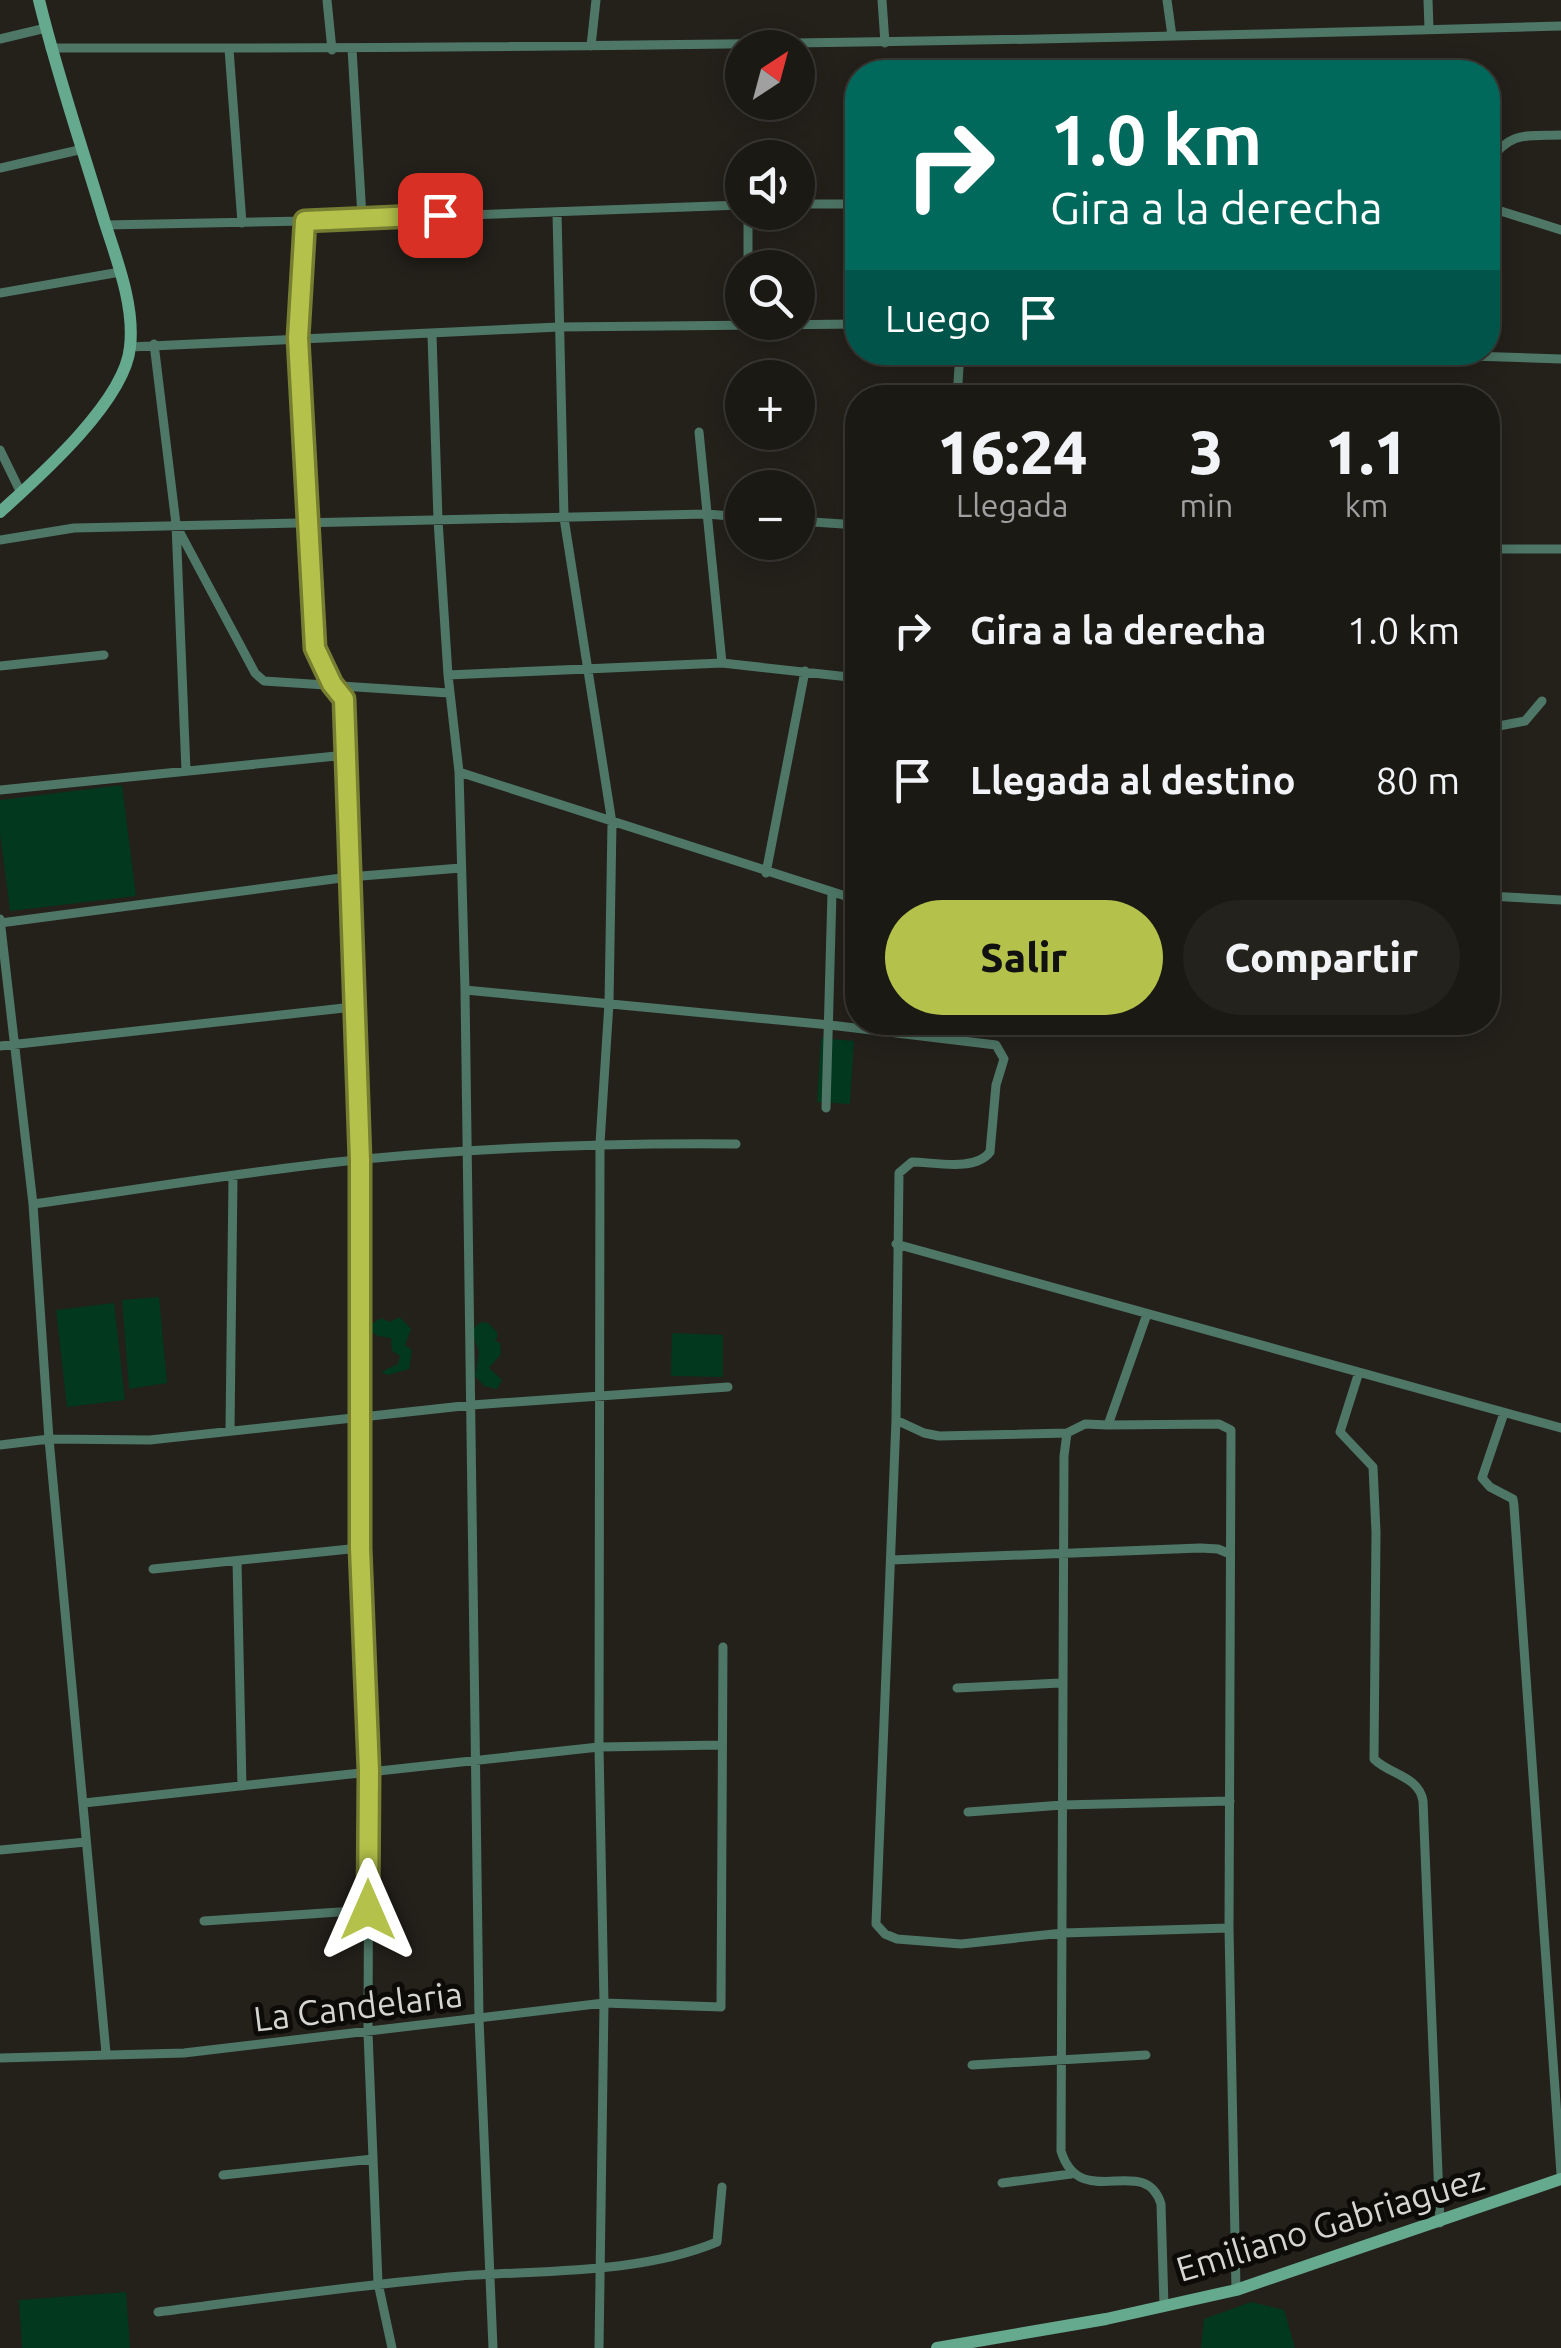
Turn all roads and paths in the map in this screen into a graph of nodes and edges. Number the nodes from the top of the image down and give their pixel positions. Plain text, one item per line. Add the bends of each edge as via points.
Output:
1 (39, 0) edge
2 (327, 0) edge
3 (596, 0) edge
4 (882, 0) edge
5 (1167, 0) edge
6 (1428, 0) edge
7 (1561, 26) edge
8 (46, 28) junction
9 (1429, 30) junction
10 (1172, 36) junction
11 (0, 39) edge
12 (885, 44) junction
13 (592, 46) junction
14 (50, 48) junction
15 (229, 48) junction
16 (352, 49) junction
17 (332, 50) junction
18 (1561, 135) edge
19 (1500, 145) edge
20 (83, 149) junction
21 (0, 168) edge
22 (725, 204) edge
23 (815, 204) edge
24 (845, 204) edge
25 (1500, 211) edge
26 (557, 213) junction
27 (362, 217) junction
28 (305, 221) junction
29 (242, 223) junction
30 (106, 225) junction
31 (1561, 230) edge
32 (120, 272) junction
33 (0, 293) edge
34 (725, 324) edge
35 (815, 324) edge
36 (845, 324) edge
37 (558, 327) junction
38 (432, 335) junction
39 (298, 338) junction
40 (154, 344) junction
41 (130, 347) junction
42 (1500, 357) edge
43 (1561, 359) edge
44 (699, 432) dead end
45 (0, 450) edge
46 (22, 493) junction
47 (0, 512) edge
48 (707, 514) junction
49 (725, 516) edge
50 (564, 518) junction
51 (438, 520) junction
52 (815, 522) edge
53 (176, 524) junction
54 (845, 524) edge
55 (309, 525) junction
56 (0, 540) edge
57 (1561, 548) edge
58 (1500, 549) edge
59 (104, 655) dead end
60 (722, 663) junction
61 (0, 666) edge
62 (585, 668) junction
63 (805, 671) junction
64 (448, 675) junction
65 (845, 676) edge
66 (332, 684) junction
67 (449, 693) junction
68 (1542, 701) dead end
69 (1500, 725) edge
70 (346, 755) junction
71 (186, 771) junction
72 (459, 772) junction
73 (0, 790) edge
74 (612, 823) junction
75 (462, 868) junction
76 (766, 873) junction
77 (349, 876) junction
78 (832, 893) junction
79 (845, 896) edge
80 (1500, 897) edge
81 (1561, 900) edge
82 (0, 921) edge
83 (465, 990) junction
84 (609, 1003) junction
85 (353, 1008) junction
86 (830, 1025) junction
87 (845, 1027) edge
88 (920, 1035) edge
89 (14, 1045) junction
90 (0, 1046) edge
91 (826, 1108) dead end
92 (600, 1143) junction
93 (736, 1144) dead end
94 (467, 1150) junction
95 (360, 1160) junction
96 (233, 1177) junction
97 (33, 1204) junction
98 (896, 1244) junction
99 (1148, 1314) junction
100 (1358, 1372) junction
101 (728, 1387) dead end
102 (599, 1394) junction
103 (472, 1406) junction
104 (1504, 1413) junction
105 (362, 1418) junction
106 (896, 1420) junction
107 (1108, 1424) junction
108 (1561, 1428) edge
109 (230, 1430) junction
110 (1067, 1433) junction
111 (49, 1440) junction
112 (0, 1446) edge
113 (360, 1548) junction
114 (1061, 1552) junction
115 (1230, 1554) junction
116 (890, 1560) junction
117 (237, 1561) junction
118 (152, 1570) dead end
119 (723, 1647) dead end
120 (1060, 1682) junction
121 (958, 1688) dead end
122 (722, 1744) junction
123 (599, 1747) junction
124 (476, 1760) junction
125 (369, 1771) junction
126 (242, 1786) junction
127 (1230, 1801) junction
128 (84, 1802) junction
129 (1062, 1805) junction
130 (968, 1812) dead end
131 (86, 1842) junction
132 (0, 1850) edge
133 (368, 1910) junction
134 (204, 1921) dead end
135 (1228, 1928) junction
136 (1063, 1933) junction
137 (604, 2002) junction
138 (479, 2019) junction
139 (368, 2033) junction
140 (106, 2053) junction
141 (1146, 2055) dead end
142 (0, 2058) edge
143 (1061, 2062) junction
144 (972, 2065) dead end
145 (373, 2159) junction
146 (1071, 2174) junction
147 (224, 2175) dead end
148 (1561, 2176) edge
149 (1002, 2183) dead end
150 (722, 2187) dead end
151 (1440, 2223) junction
152 (600, 2268) junction
153 (488, 2274) junction
154 (378, 2284) junction
155 (1236, 2290) junction
156 (1164, 2306) junction
157 (158, 2312) dead end
158 (392, 2348) edge
159 (493, 2348) edge
160 (599, 2348) edge
161 (937, 2348) edge

1 - 8 main road
2 - 17 street
3 - 13 street
4 - 12 street
5 - 10 street
6 - 9 street
7 - 9 street
8 - 11 street
8 - 14 main road
9 - 10 street
10 - 12 street
12 - 13 street
13 - 16 street
14 - 15 street
14 - 20 main road
15 - 17 street
15 - 29 street
16 - 17 street
16 - 27 street
18 - 19 street via 1516,136
20 - 21 street
20 - 30 main road
22 - 26 street
23 - 24 street
25 - 31 street
26 - 27 street
26 - 37 street
27 - 28 street
28 - 29 street
28 - 39 street
29 - 30 street
30 - 32 main road
32 - 33 street
32 - 41 main road
34 - 37 street
35 - 36 street
37 - 38 street
37 - 50 street
38 - 39 street
38 - 51 street
39 - 40 street
39 - 55 street
40 - 41 street
40 - 53 street
41 - 46 main road via 102,406
42 - 43 street
44 - 48 street
45 - 46 street
46 - 47 main road
48 - 49 street
48 - 50 street
48 - 60 street
50 - 51 street
50 - 62 street
51 - 55 street
51 - 64 street
52 - 54 street
53 - 55 street
53 - 56 street via 74,528
53 - 66 street via 255,674 264,681
53 - 71 street
55 - 66 street via 315,648
57 - 58 street
59 - 61 street
60 - 62 street
60 - 63 street
62 - 64 street
62 - 74 street
63 - 65 street
63 - 76 street
64 - 67 street
66 - 67 street
66 - 70 street via 344,699
67 - 72 street
68 - 69 street via 1524,720
70 - 71 street
70 - 77 street
71 - 73 street
72 - 74 street
72 - 75 street
74 - 76 street
74 - 84 street
75 - 77 street
75 - 83 street
76 - 78 street
77 - 82 street
77 - 85 street
78 - 79 street
78 - 86 street
80 - 81 street
82 - 89 street
83 - 84 street
83 - 94 street
84 - 86 street
84 - 92 street
85 - 89 street
85 - 95 street
86 - 87 street
86 - 91 street
88 - 98 street via 992,1043 1004,1058 990,1152 975,1164 904,1165
89 - 90 street
89 - 97 street
92 - 93 street
92 - 94 street
92 - 102 street
94 - 95 street
94 - 103 street
95 - 96 street
95 - 105 street
96 - 97 street
96 - 109 street
97 - 111 street
98 - 99 street
98 - 106 street
99 - 100 street
99 - 107 street
100 - 104 street
100 - 151 street via 1340,1432 1372,1466 1374,1759 1422,1791
101 - 102 street
102 - 103 street
102 - 123 street
103 - 105 street
103 - 124 street
104 - 108 street
104 - 148 street via 1482,1478 1514,1506
105 - 109 street
105 - 113 street
106 - 110 street via 939,1436
106 - 116 street
107 - 110 street
107 - 115 street via 1219,1424 1231,1430
109 - 111 street via 150,1440
110 - 114 street
111 - 112 street
111 - 128 street
113 - 117 street
113 - 125 street
114 - 115 street via 1200,1548
114 - 116 street
114 - 120 street
115 - 127 street
116 - 136 street via 876,1924 897,1939 961,1944
117 - 118 street
117 - 126 street
119 - 122 street
120 - 121 street
120 - 129 street
122 - 123 street
122 - 137 street, La Candelaria via 722,2007
123 - 124 street
123 - 137 street
124 - 125 street
124 - 138 street
125 - 126 street
125 - 133 street
126 - 128 street
127 - 129 street
127 - 135 street
128 - 131 street
129 - 130 street
129 - 136 street
131 - 132 street
131 - 140 street
133 - 134 street
133 - 139 street
135 - 136 street
135 - 155 street
136 - 143 street
137 - 138 street, La Candelaria
137 - 152 street
138 - 139 street, La Candelaria
138 - 153 street
139 - 140 street, La Candelaria via 184,2054
139 - 145 street
140 - 142 street, La Candelaria
141 - 143 street
143 - 144 street
143 - 146 street via 1060,2152
145 - 147 street
145 - 154 street
146 - 149 street
146 - 156 street via 1146,2182 1157,2192
148 - 151 main road, Emiliano Gabriaguez
150 - 152 street via 717,2242
151 - 155 main road, Emiliano Gabriaguez
152 - 153 street
152 - 160 street
153 - 154 street
153 - 159 street
154 - 157 street
154 - 158 street
155 - 156 main road, Emiliano Gabriaguez
156 - 161 main road, Emiliano Gabriaguez

